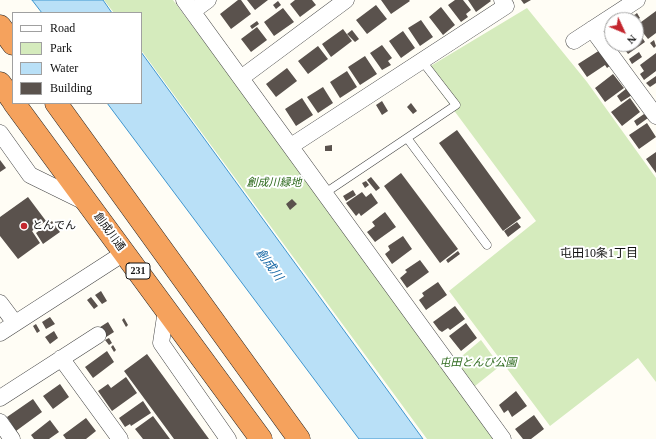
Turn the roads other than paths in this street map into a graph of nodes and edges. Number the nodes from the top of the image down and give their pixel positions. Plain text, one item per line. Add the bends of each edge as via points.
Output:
1 (208, 0) edge
2 (346, 0) edge
3 (502, 0) edge
4 (636, 0) edge
5 (188, 6) edge
6 (0, 26) edge
7 (592, 29) junction
8 (574, 41) dead end
9 (12, 43) edge
10 (422, 61) junction
11 (241, 78) junction
12 (0, 84) edge
13 (12, 99) edge
14 (15, 104) edge
15 (57, 104) edge
16 (656, 116) edge
17 (0, 133) edge
18 (407, 138) junction
19 (291, 146) junction
20 (325, 193) junction
21 (88, 204) junction
22 (488, 245) dead end
23 (124, 252) junction
24 (0, 303) edge
25 (166, 310) junction
26 (15, 323) junction
27 (0, 333) edge
28 (98, 334) dead end
29 (61, 358) junction
30 (0, 398) edge
31 (0, 422) edge
32 (12, 439) edge
33 (120, 439) edge
34 (228, 439) edge
35 (261, 439) edge
36 (298, 439) edge
37 (503, 439) edge

1 - 5 street
2 - 11 street
3 - 10 street via 506,6
4 - 7 street
5 - 11 street
6 - 9 highway
7 - 8 street
7 - 16 street
10 - 18 lane via 456,105
10 - 19 street
11 - 19 street
12 - 13 highway, 創成川通 / 231
14 - 21 highway, 創成川通 / 231
15 - 36 highway
17 - 21 street via 30,175
18 - 20 lane
18 - 22 lane
19 - 20 street
20 - 37 street
21 - 23 highway, 創成川通 / 231
23 - 25 highway, 創成川通 / 231
23 - 26 street
24 - 26 street
25 - 34 street via 161,343
25 - 35 highway, 創成川通 / 231
26 - 27 street
28 - 29 street
29 - 30 street
29 - 33 street
31 - 32 street

